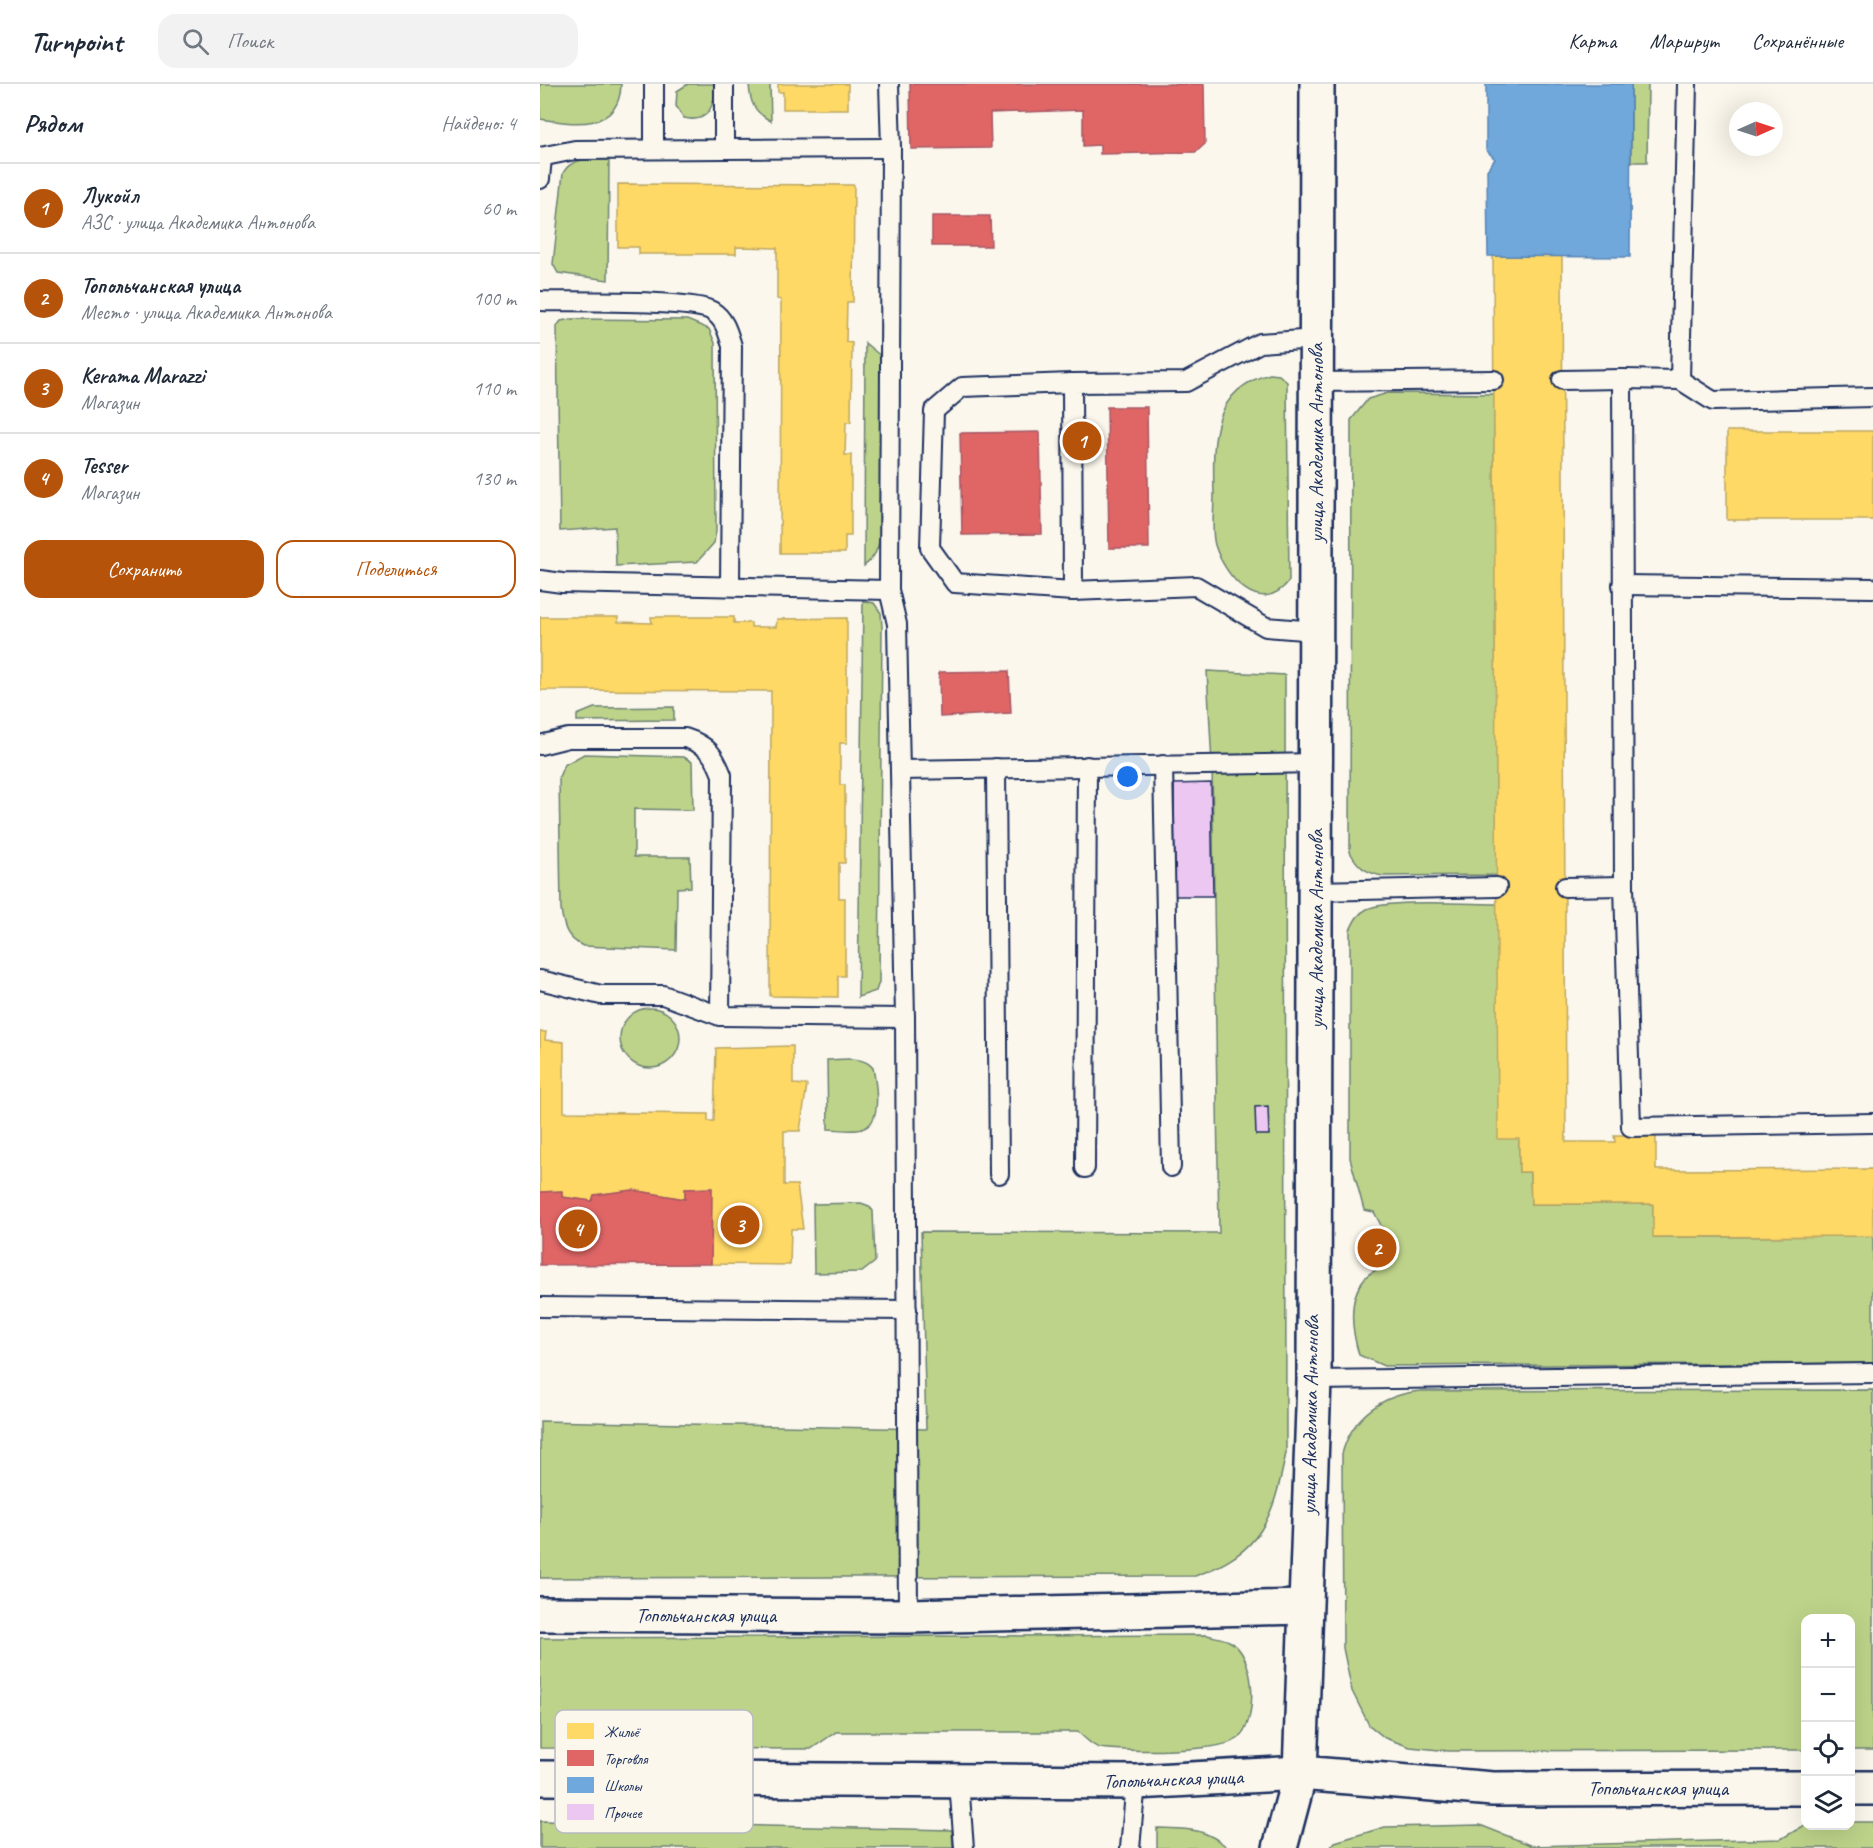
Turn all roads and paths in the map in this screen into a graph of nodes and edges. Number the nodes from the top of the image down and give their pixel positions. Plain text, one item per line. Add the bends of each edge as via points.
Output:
1 (654, 84) edge
2 (724, 84) edge
3 (888, 84) edge
4 (1317, 84) edge
5 (1687, 84) edge
6 (724, 148) junction
7 (891, 148) junction
8 (654, 149) junction
9 (541, 157) edge
10 (540, 179) edge
11 (540, 301) edge
12 (1316, 339) junction
13 (1622, 379) junction
14 (1494, 380) dead end
15 (1562, 380) dead end
16 (1680, 380) junction
17 (1317, 382) junction
18 (1072, 383) junction
19 (1873, 397) edge
20 (540, 579) edge
21 (730, 585) junction
22 (1622, 585) junction
23 (1873, 588) edge
24 (889, 590) junction
25 (1073, 591) junction
26 (1316, 631) junction
27 (540, 745) edge
28 (1317, 763) junction
29 (1163, 765) junction
30 (1087, 766) junction
31 (996, 768) junction
32 (900, 770) junction
33 (1624, 886) junction
34 (1497, 887) dead end
35 (1564, 887) dead end
36 (1316, 891) junction
37 (540, 980) edge
38 (720, 1016) junction
39 (905, 1018) junction
40 (1873, 1123) edge
41 (1171, 1167) dead end
42 (1085, 1168) dead end
43 (999, 1174) dead end
44 (540, 1307) edge
45 (907, 1310) junction
46 (1873, 1373) edge
47 (1314, 1380) junction
48 (1304, 1607) junction
49 (540, 1614) edge
50 (908, 1616) junction
51 (1300, 1773) junction
52 (540, 1778) edge
53 (555, 1778) edge
54 (753, 1780) edge
55 (958, 1782) junction
56 (1136, 1782) junction
57 (1801, 1788) edge
58 (1855, 1788) edge
59 (1873, 1788) edge
60 (964, 1848) edge
61 (1130, 1848) edge
62 (1280, 1848) edge

1 - 8 lane
2 - 6 lane
3 - 7 lane
4 - 12 main road, улица Академика Антонова
5 - 16 lane
6 - 7 lane
6 - 8 lane
7 - 24 lane
8 - 9 lane via 576,150
9 - 10 lane
11 - 21 lane via 687,304 712,310 727,326 732,346
12 - 17 main road, улица Академика Антонова
12 - 18 lane via 1260,343 1186,382
13 - 15 lane
13 - 16 lane
13 - 22 lane
14 - 17 lane
16 - 19 lane via 1713,401
17 - 26 main road, улица Академика Антонова
18 - 25 lane
18 - 25 lane via 962,387 934,411 930,548 955,583
20 - 21 lane via 562,583
21 - 24 lane
22 - 23 lane
22 - 33 lane
24 - 32 lane via 897,624
25 - 26 lane via 1196,586 1266,627
26 - 28 main road, улица Академика Антонова
27 - 38 lane via 568,738 685,738 702,743 715,756 722,775
28 - 29 lane
28 - 36 main road, улица Академика Антонова
29 - 30 lane
29 - 41 lane
30 - 31 lane
30 - 42 lane
31 - 32 lane
31 - 43 lane
32 - 39 lane
33 - 35 lane
33 - 40 lane via 1631,1127
34 - 36 lane
36 - 47 main road, улица Академика Антонова
37 - 38 lane via 601,995 663,995
38 - 39 lane
39 - 45 lane
44 - 45 lane
45 - 50 lane
46 - 47 lane
47 - 48 main road, улица Академика Антонова
48 - 50 main road, Топольчанская улица
48 - 51 main road, улица Академика Антонова
49 - 50 main road, Топольчанская улица
51 - 56 main road, Топольчанская улица
51 - 57 main road, Топольчанская улица via 1492,1789
51 - 62 main road, улица Академика Антонова
52 - 53 main road, Топольчанская улица
54 - 55 main road, Топольчанская улица
55 - 56 main road, Топольчанская улица
55 - 60 lane
56 - 61 lane
58 - 59 main road

